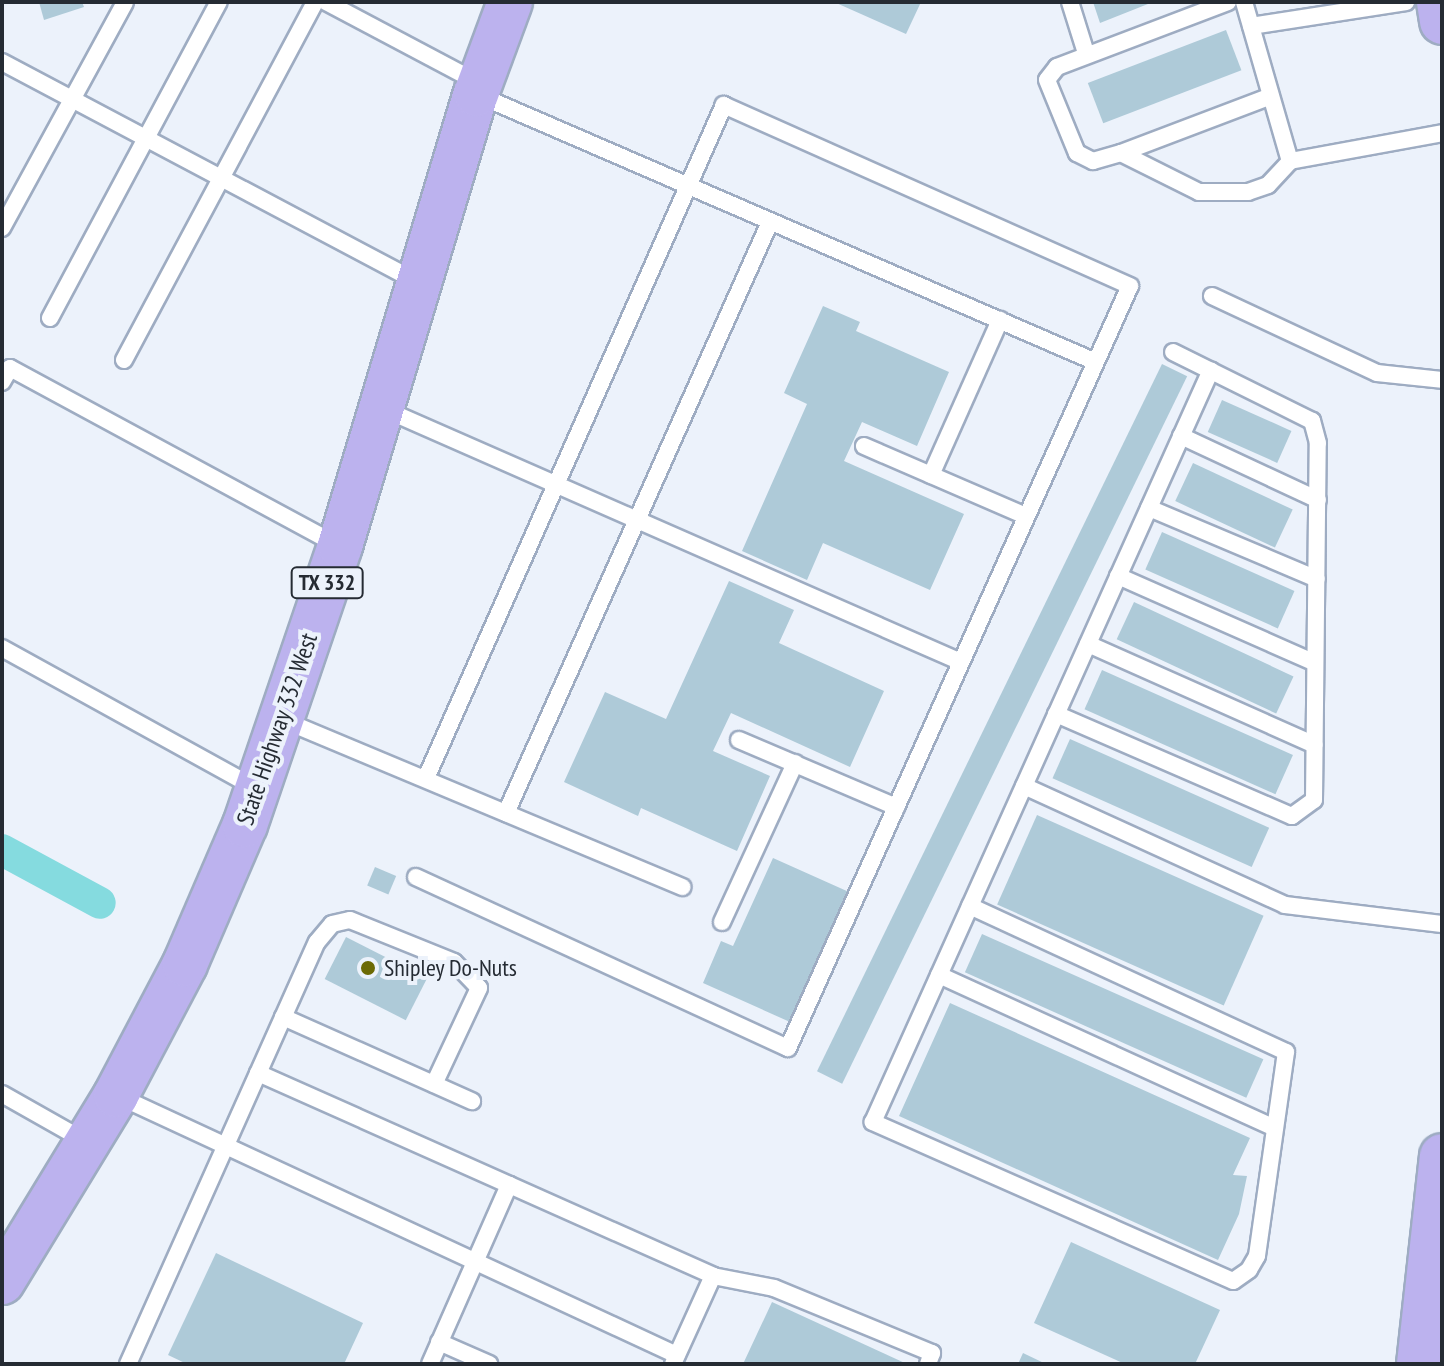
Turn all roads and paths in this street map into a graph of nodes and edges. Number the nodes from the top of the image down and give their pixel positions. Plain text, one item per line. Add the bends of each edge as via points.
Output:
1 (125, 2) edge
2 (219, 2) edge
3 (315, 2) edge
4 (326, 2) edge
5 (510, 2) edge
6 (1070, 2) edge
7 (1228, 2) edge
8 (1244, 2) edge
9 (1406, 2) edge
10 (1439, 2) edge
11 (1442, 22) edge
12 (1251, 26) junction
13 (1086, 53) junction
14 (3, 64) edge
15 (478, 89) junction
16 (1271, 96) junction
17 (73, 100) junction
18 (1442, 133) edge
19 (146, 139) junction
20 (1121, 153) junction
21 (1290, 161) junction
22 (221, 179) junction
23 (688, 186) junction
24 (770, 222) junction
25 (2, 228) edge
26 (420, 283) junction
27 (1212, 296) dead end
28 (50, 318) dead end
29 (1000, 320) junction
30 (1173, 352) dead end
31 (124, 360) dead end
32 (1096, 362) junction
33 (1211, 370) junction
34 (5, 371) edge
35 (1442, 380) edge
36 (380, 408) junction
37 (1181, 436) junction
38 (864, 446) dead end
39 (931, 475) junction
40 (556, 484) junction
41 (1318, 500) junction
42 (1149, 508) junction
43 (1026, 516) junction
44 (637, 520) junction
45 (340, 546) junction
46 (1118, 576) junction
47 (1317, 579) junction
48 (1088, 644) junction
49 (2, 648) edge
50 (961, 662) junction
51 (1315, 663) junction
52 (1056, 714) junction
53 (283, 720) junction
54 (739, 740) dead end
55 (1315, 745) junction
56 (795, 763) junction
57 (426, 778) junction
58 (1024, 786) junction
59 (259, 789) junction
60 (896, 807) junction
61 (506, 813) junction
62 (416, 877) dead end
63 (682, 887) dead end
64 (970, 906) junction
65 (722, 922) dead end
66 (1442, 924) edge
67 (939, 975) junction
68 (283, 1017) junction
69 (258, 1073) junction
70 (434, 1084) junction
71 (2, 1094) edge
72 (116, 1095) junction
73 (472, 1101) dead end
74 (1275, 1128) junction
75 (88, 1142) junction
76 (226, 1144) junction
77 (1440, 1183) edge
78 (509, 1185) junction
79 (475, 1261) junction
80 (713, 1276) junction
81 (2, 1282) edge
82 (439, 1342) junction
83 (675, 1360) edge
84 (128, 1364) edge
85 (430, 1364) edge
86 (489, 1364) edge
87 (928, 1364) edge
88 (1419, 1364) edge

1 - 17 lane
2 - 19 lane
3 - 22 lane
4 - 15 lane
5 - 15 main road, State Highway 332 West / TX 332
6 - 13 lane
7 - 13 lane
8 - 12 lane
9 - 12 lane
10 - 11 main road
12 - 16 lane
13 - 20 lane via 1057,67 1047,80 1077,153 1093,161
14 - 17 lane
15 - 23 lane
15 - 26 main road, State Highway 332 West / TX 332
16 - 20 lane
16 - 21 lane
17 - 19 lane
17 - 25 lane
18 - 21 lane
19 - 22 lane
19 - 28 lane
20 - 21 lane via 1199,192 1248,192 1268,185
22 - 26 lane
22 - 31 lane
23 - 24 lane
23 - 32 lane via 724,105 1130,286
23 - 40 lane
24 - 29 lane
24 - 44 lane
26 - 36 main road, State Highway 332 West / TX 332
27 - 35 lane via 1377,373
29 - 32 lane
29 - 39 lane
30 - 33 lane
32 - 43 lane
33 - 37 lane
33 - 41 lane via 1312,421 1318,443
34 - 45 lane
36 - 40 lane
36 - 45 main road, State Highway 332 West / TX 332
37 - 41 lane
37 - 42 lane
38 - 39 lane
39 - 43 lane
40 - 44 lane
40 - 57 lane
41 - 47 lane
42 - 46 lane
42 - 47 lane
43 - 50 lane
44 - 50 lane
44 - 61 lane
45 - 53 main road, State Highway 332 West / TX 332
46 - 48 lane
46 - 51 lane
47 - 51 lane
48 - 52 lane
48 - 55 lane
49 - 59 lane
50 - 60 lane
51 - 55 lane
52 - 55 lane via 1292,816 1314,800
52 - 58 lane
53 - 57 lane
53 - 59 main road, State Highway 332 West / TX 332
54 - 56 lane
56 - 60 lane
56 - 65 lane
57 - 61 lane
58 - 64 lane
58 - 66 lane via 1285,905
59 - 72 main road, State Highway 332 West / TX 332 via 185,964
60 - 62 lane via 788,1048
61 - 63 lane
64 - 67 lane
64 - 74 lane via 1286,1052
67 - 74 lane
67 - 74 lane via 873,1122 1233,1281 1257,1256
68 - 69 lane
68 - 70 lane
68 - 70 lane via 317,942 332,924 350,920 454,962 479,988
69 - 76 lane
69 - 78 lane
70 - 73 lane
71 - 75 lane
72 - 75 main road, State Highway 332 West / TX 332
72 - 76 lane
75 - 81 main road, State Highway 332 West / TX 332
76 - 79 lane
76 - 84 lane
77 - 88 main road
78 - 79 lane
78 - 80 lane
79 - 82 lane
79 - 83 lane
80 - 83 lane
80 - 87 lane via 774,1288 932,1353
82 - 85 lane
82 - 86 lane

